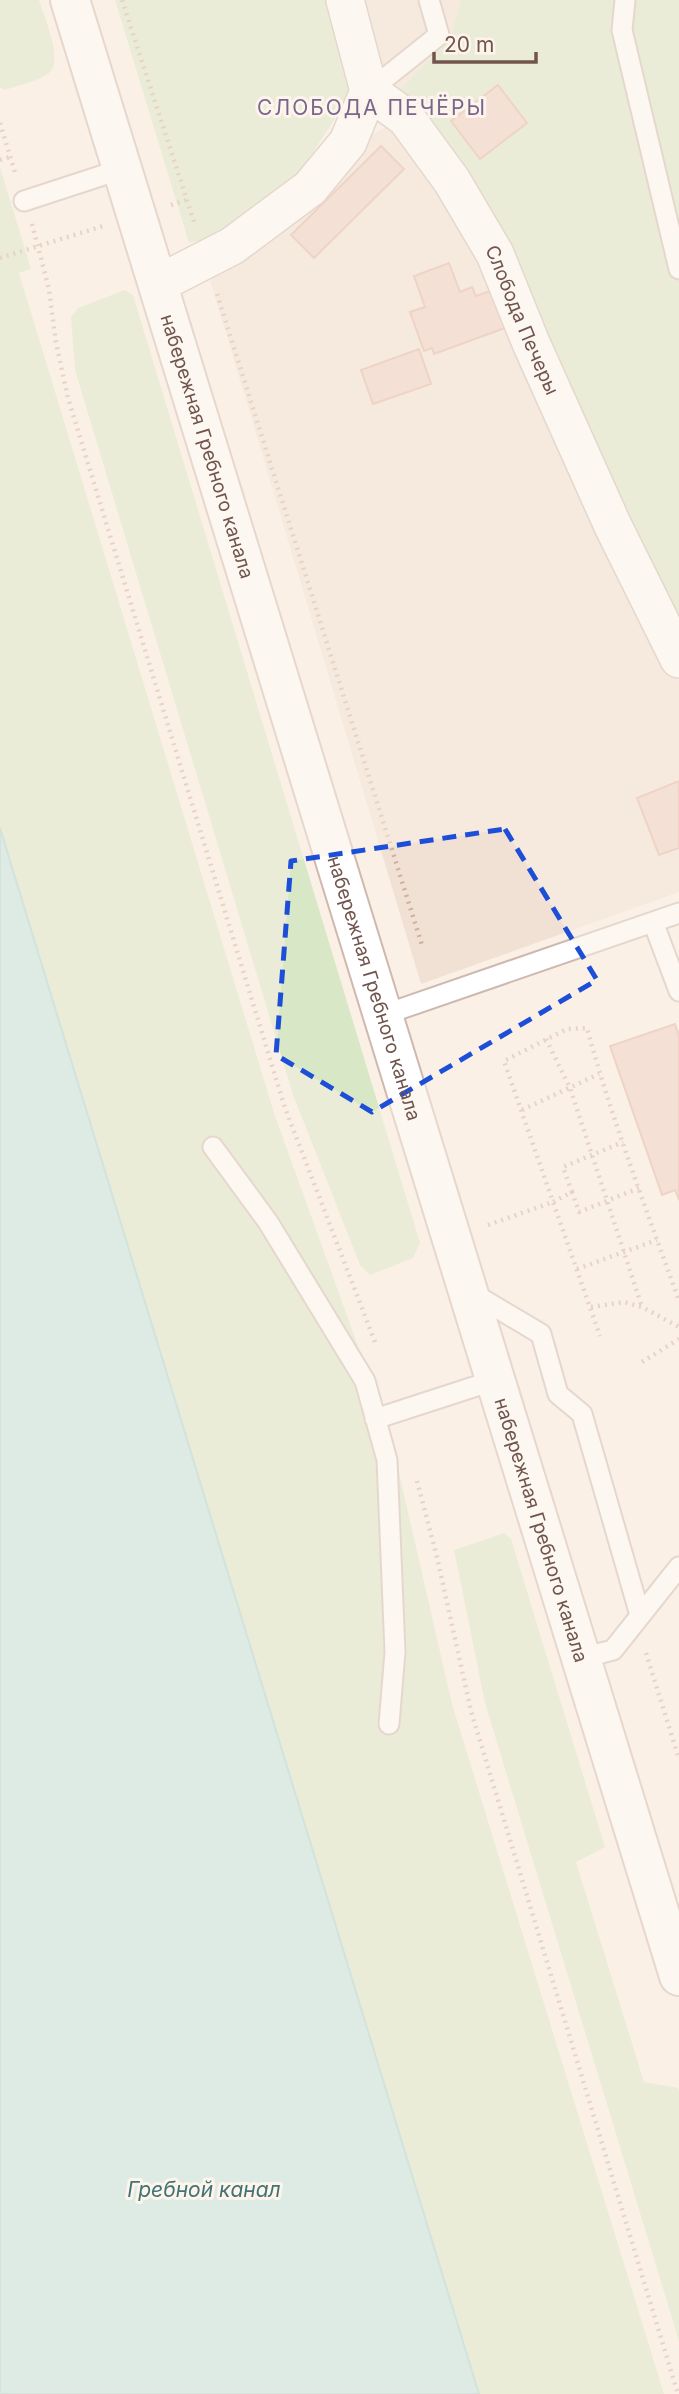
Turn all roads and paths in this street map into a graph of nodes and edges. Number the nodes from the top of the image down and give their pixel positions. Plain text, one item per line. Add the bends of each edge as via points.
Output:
1 (70, 0) edge
2 (122, 0) edge
3 (345, 0) edge
4 (429, 0) edge
5 (625, 0) edge
6 (369, 91) junction
7 (0, 123) edge
8 (10, 157) junction
9 (0, 160) edge
10 (122, 169) junction
11 (24, 201) junction
12 (38, 246) junction
13 (0, 258) edge
14 (206, 259) junction
15 (679, 269) edge
16 (158, 284) junction
17 (679, 659) edge
18 (679, 913) edge
19 (653, 922) junction
20 (422, 945) dead end
21 (679, 991) edge
22 (383, 1015) junction
23 (546, 1040) junction
24 (599, 1074) junction
25 (570, 1088) junction
26 (522, 1110) junction
27 (624, 1142) junction
28 (213, 1147) dead end
29 (593, 1155) junction
30 (639, 1188) junction
31 (572, 1192) junction
32 (607, 1201) junction
33 (553, 1202) junction
34 (488, 1225) dead end
35 (657, 1240) junction
36 (623, 1252) junction
37 (578, 1269) junction
38 (468, 1291) junction
39 (679, 1301) edge
40 (591, 1307) junction
41 (642, 1307) junction
42 (679, 1326) edge
43 (600, 1336) dead end
44 (679, 1339) edge
45 (379, 1350) dead end
46 (642, 1362) dead end
47 (495, 1380) junction
48 (375, 1419) junction
49 (416, 1478) dead end
50 (679, 1567) edge
51 (638, 1618) junction
52 (581, 1658) junction
53 (389, 1724) dead end
54 (679, 1759) edge
55 (679, 1976) edge
56 (678, 2394) edge

1 - 10 street, набережная Гребного канала
2 - 14 path
3 - 6 street
4 - 6 lane via 439,35
5 - 15 lane via 622,30
6 - 14 street via 348,142 310,188 232,246
6 - 17 street, Слобода Печеры via 406,118 452,181 495,254 613,526
7 - 8 path
8 - 9 path
8 - 11 path
10 - 11 lane
10 - 16 street, набережная Гребного канала
11 - 12 path
12 - 13 path
12 - 45 path via 68,398 281,1094
14 - 16 street
14 - 20 path
16 - 22 street, набережная Гребного канала
18 - 19 lane
19 - 21 lane
19 - 22 lane
22 - 38 street, набережная Гребного канала
23 - 24 path via 567,1029 587,1028
23 - 25 path
23 - 26 path via 504,1060
24 - 25 path
24 - 27 path
25 - 26 path
25 - 29 path
26 - 33 path
27 - 29 path
27 - 30 path
28 - 48 lane via 268,1222 365,1381
29 - 31 path via 563,1167
29 - 32 path
30 - 32 path
30 - 35 path
31 - 32 path via 579,1212
31 - 33 path
32 - 36 path
33 - 34 path
33 - 37 path
35 - 36 path
35 - 39 path
36 - 37 path
36 - 41 path
37 - 40 path
38 - 47 street, набережная Гребного канала
38 - 51 lane via 541,1334 558,1394 582,1414
40 - 41 path via 624,1302
40 - 43 path
41 - 42 path
44 - 46 path
47 - 48 lane
47 - 52 street, набережная Гребного канала
48 - 53 lane via 387,1460 395,1652
49 - 56 path via 471,1711
50 - 51 lane
51 - 52 lane via 613,1650
51 - 54 path
52 - 55 street, набережная Гребного канала

